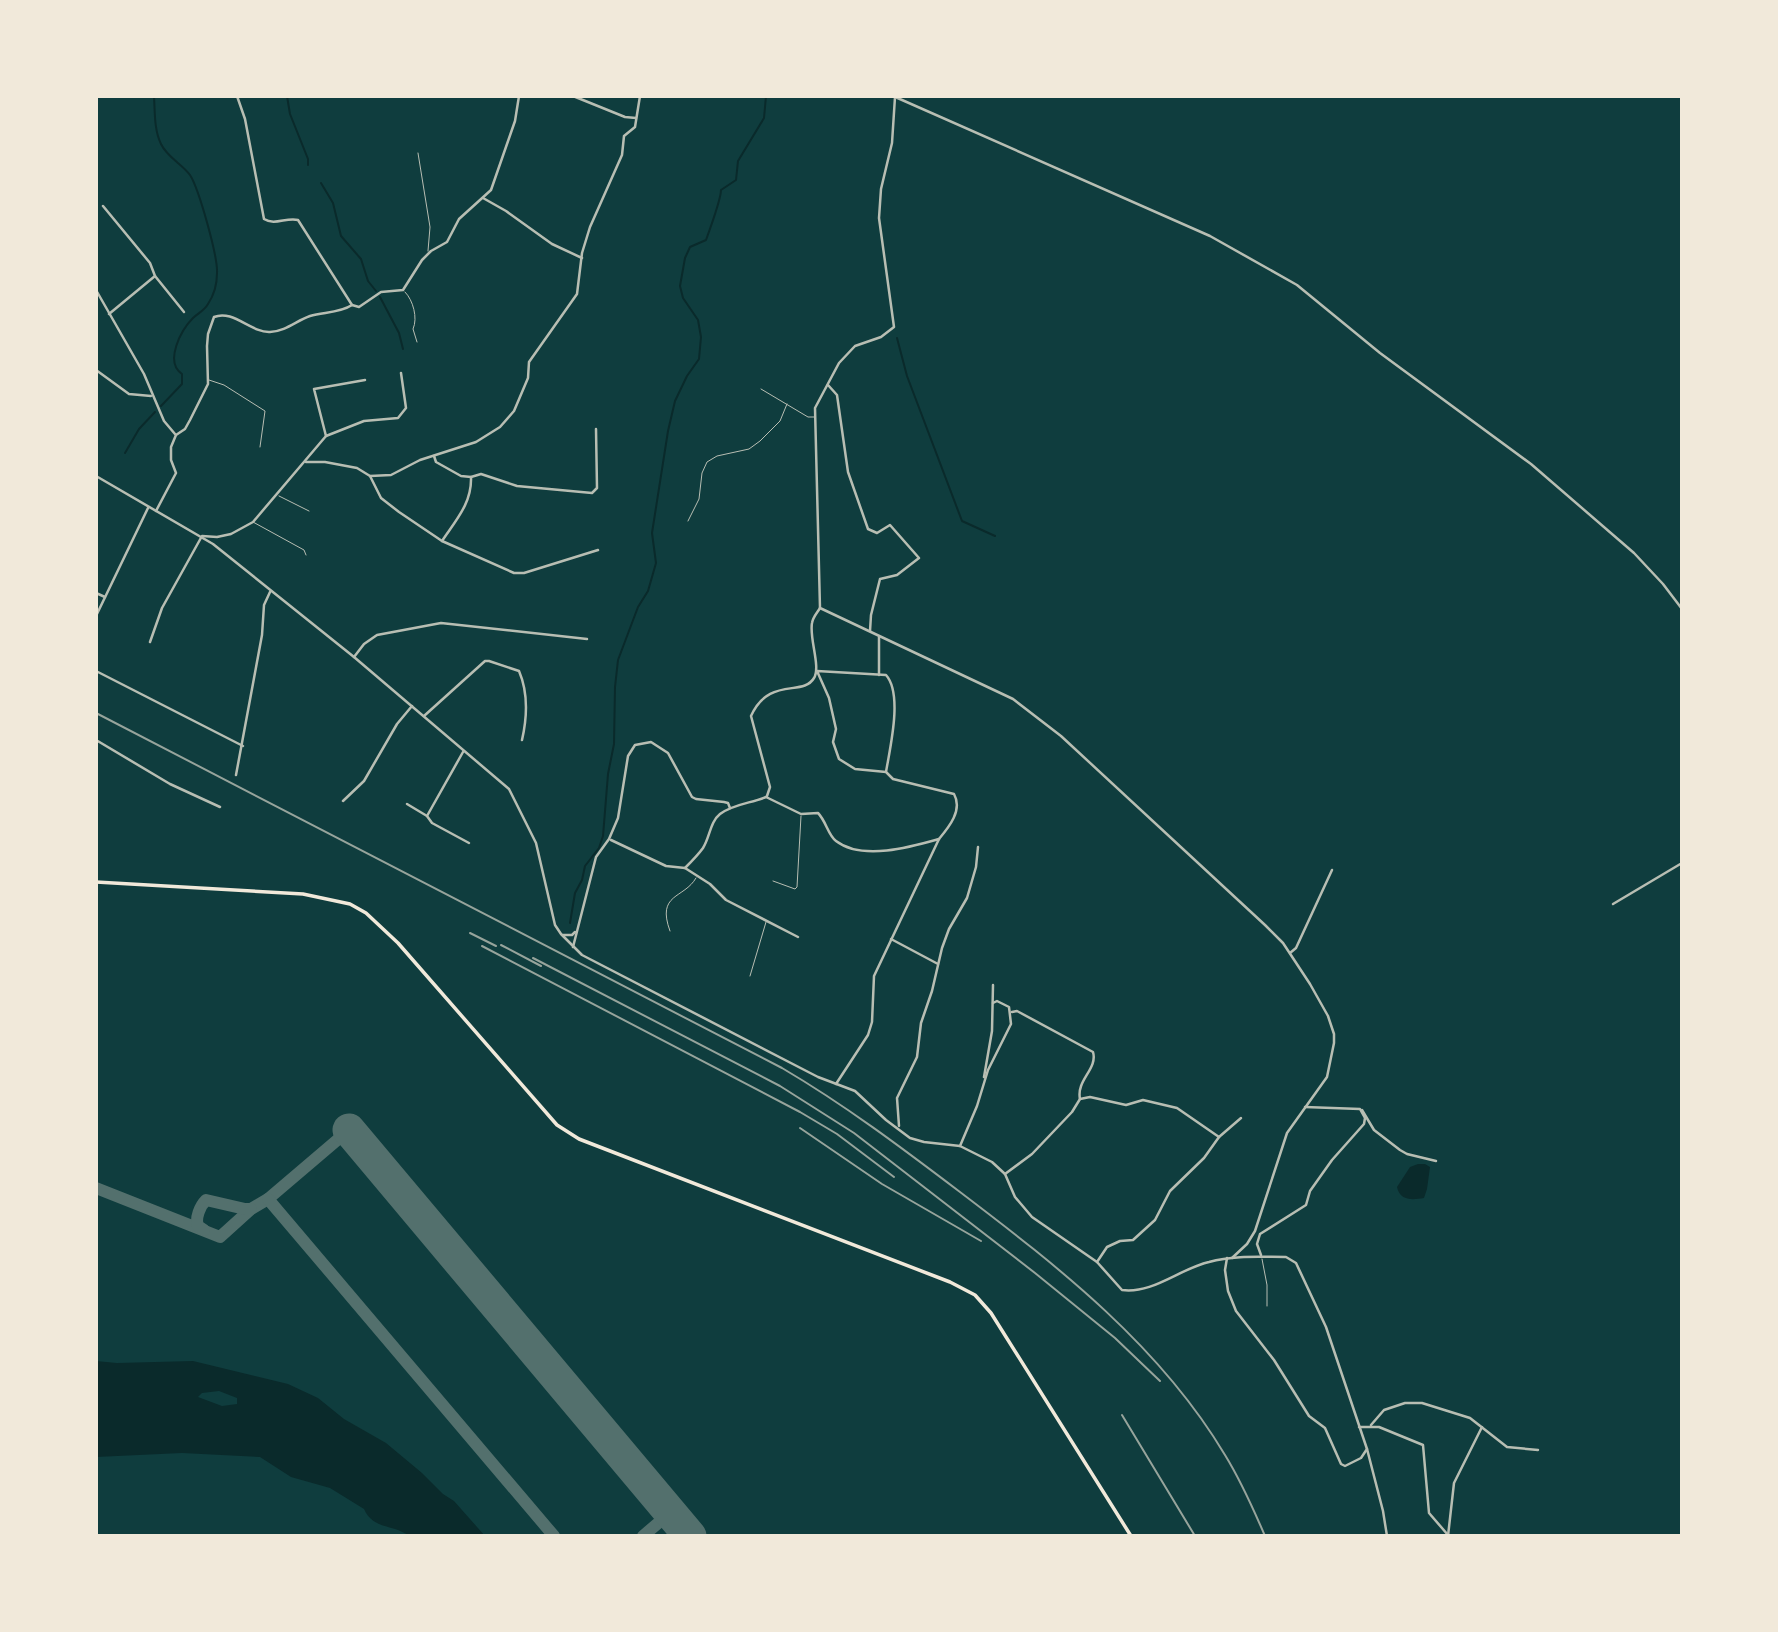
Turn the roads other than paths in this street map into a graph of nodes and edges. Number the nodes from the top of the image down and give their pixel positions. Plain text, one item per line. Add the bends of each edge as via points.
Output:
1 (237, 96) edge
2 (519, 96) edge
3 (573, 96) edge
4 (640, 96) edge
5 (894, 97) edge
6 (638, 119) junction
7 (418, 153) dead end
8 (483, 198) junction
9 (103, 206) dead end
10 (428, 254) junction
11 (582, 258) junction
12 (155, 276) junction
13 (96, 290) edge
14 (403, 290) junction
15 (352, 305) junction
16 (184, 312) dead end
17 (109, 314) junction
18 (416, 342) dead end
19 (96, 370) edge
20 (401, 373) dead end
21 (209, 380) junction
22 (365, 380) dead end
23 (828, 385) junction
24 (761, 389) dead end
25 (153, 396) junction
26 (787, 404) junction
27 (814, 417) junction
28 (596, 429) dead end
29 (176, 435) junction
30 (326, 436) junction
31 (260, 447) dead end
32 (434, 456) junction
33 (306, 462) junction
34 (96, 476) edge
35 (370, 476) junction
36 (471, 477) junction
37 (277, 495) junction
38 (148, 507) junction
39 (156, 511) junction
40 (309, 511) dead end
41 (253, 522) junction
42 (688, 522) dead end
43 (202, 536) junction
44 (442, 541) junction
45 (598, 550) dead end
46 (306, 555) dead end
47 (271, 592) junction
48 (96, 593) edge
49 (105, 597) junction
50 (820, 608) junction
51 (1682, 609) edge
52 (96, 616) edge
53 (870, 631) junction
54 (879, 636) junction
55 (587, 639) dead end
56 (150, 642) dead end
57 (354, 657) junction
58 (96, 671) edge
59 (817, 671) junction
60 (879, 675) junction
61 (412, 706) junction
62 (424, 716) junction
63 (96, 740) edge
64 (522, 740) dead end
65 (243, 746) junction
66 (463, 751) junction
67 (886, 772) junction
68 (236, 775) dead end
69 (766, 797) junction
70 (343, 801) dead end
71 (407, 804) dead end
72 (220, 807) dead end
73 (730, 808) junction
74 (801, 814) junction
75 (427, 816) junction
76 (609, 839) junction
77 (939, 839) junction
78 (470, 843) dead end
79 (978, 848) dead end
80 (1682, 863) edge
81 (685, 868) junction
82 (1332, 870) dead end
83 (697, 876) junction
84 (773, 881) dead end
85 (96, 882) edge
86 (1613, 904) dead end
87 (767, 920) junction
88 (578, 926) junction
89 (670, 931) dead end
90 (561, 934) junction
91 (798, 937) dead end
92 (891, 939) junction
93 (573, 947) junction
94 (1290, 953) junction
95 (939, 964) junction
96 (750, 976) dead end
97 (993, 985) dead end
98 (993, 1003) junction
99 (1011, 1013) junction
100 (984, 1080) junction
101 (836, 1084) junction
102 (1080, 1099) junction
103 (1305, 1107) junction
104 (1360, 1109) junction
105 (1241, 1118) dead end
106 (899, 1128) junction
107 (1219, 1137) junction
108 (960, 1146) junction
109 (1436, 1161) dead end
110 (1005, 1174) junction
111 (1262, 1257) junction
112 (1227, 1258) junction
113 (1232, 1258) junction
114 (1097, 1262) junction
115 (1267, 1306) dead end
116 (1371, 1425) junction
117 (1359, 1427) junction
118 (1482, 1427) junction
119 (1367, 1449) junction
120 (1538, 1450) dead end
121 (1448, 1535) edge
122 (1131, 1536) edge
123 (1387, 1536) edge

1 - 15 street via 264,219 298,220
2 - 8 street via 500,166
3 - 6 street
4 - 6 street
5 - 23 street via 892,144 879,218 894,327 855,346
5 - 51 street via 1210,236 1297,285 1380,353 1531,464 1634,553
6 - 11 street via 624,136 622,155 590,227
7 - 10 lane via 430,227
8 - 10 street via 459,219 447,242
8 - 11 street via 552,244
9 - 12 street via 150,263
10 - 14 street
11 - 32 street via 577,294 529,362 514,411 500,427 476,442
12 - 16 street
12 - 17 street
13 - 17 street
14 - 15 street via 381,292 359,307
14 - 18 lane via 412,303
15 - 21 street via 270,332 226,315 214,317 207,346
17 - 25 street
19 - 25 street via 130,394
20 - 30 street via 406,408 397,418 364,421
21 - 29 street via 190,420
21 - 31 lane via 265,411
22 - 30 street via 314,389
23 - 27 street
23 - 53 street via 837,395 848,472 868,529 877,533 890,526 919,558 897,575 880,579
24 - 26 lane
25 - 29 street
26 - 27 lane
26 - 42 lane via 780,421 749,449 707,462 699,499
27 - 50 street
28 - 36 street via 598,476 592,493 517,486 481,474
29 - 39 street via 170,453 176,473
30 - 33 street
32 - 35 street via 391,475
32 - 36 street via 453,473
33 - 35 street via 357,468
33 - 37 street
34 - 38 street
35 - 44 street via 380,498
36 - 44 street via 468,503
37 - 40 lane
37 - 41 street
38 - 39 street
38 - 49 street
39 - 43 street
41 - 43 street via 230,534
41 - 46 lane
43 - 47 street
43 - 56 street via 162,608
44 - 45 street via 514,573
47 - 57 street
47 - 65 street via 264,605
48 - 49 street
49 - 52 street
50 - 53 street
50 - 59 street via 812,620
53 - 54 street
54 - 60 street
54 - 94 street via 1013,699 1046,724
55 - 57 street via 440,623 377,635
57 - 61 street
58 - 65 street
59 - 60 street
59 - 67 street via 829,698 839,759 855,769
59 - 69 street via 806,685 779,688 755,706 751,716 770,787
60 - 67 street via 892,682 893,692
61 - 62 street
61 - 70 street via 364,781
62 - 64 street via 485,662 499,664 515,669 522,677 526,713
62 - 66 street
63 - 72 street via 170,784
65 - 68 street
66 - 75 street
66 - 90 street via 515,797 537,843 555,925
67 - 77 street via 893,779 954,794 957,806 952,823
69 - 73 street
69 - 74 street
71 - 75 street
73 - 76 street via 728,803 691,797 668,753 651,742 635,745 628,755 618,818
73 - 81 street via 712,824 702,850
74 - 77 street via 818,813 836,841 863,851 905,849
74 - 84 lane via 797,887
75 - 78 street
76 - 81 street via 666,866
76 - 88 street via 596,857
77 - 92 street
79 - 95 street via 967,898 949,929
80 - 86 street
81 - 83 street
82 - 94 street
83 - 87 street via 726,900
83 - 89 lane via 670,901
85 - 122 main road via 303,894 350,904 398,943 557,1125 579,1139 975,1295 1008,1339
87 - 91 street
87 - 96 lane
88 - 90 street via 572,935
88 - 93 street
90 - 93 street
92 - 95 street
92 - 101 street via 874,976 873,1022
93 - 101 street
94 - 103 street via 1334,1034 1327,1077
95 - 106 street via 921,1023 917,1057 897,1098
97 - 98 street
98 - 99 street via 1004,1003
98 - 100 street
99 - 100 street via 1011,1024
99 - 102 street via 1017,1011 1093,1052 1094,1061 1079,1088
100 - 108 street
101 - 106 street via 855,1091
102 - 107 street via 1126,1105 1143,1100 1177,1108
102 - 110 street via 1032,1154
103 - 104 street
103 - 113 street via 1287,1133 1255,1231
104 - 109 street via 1374,1130 1400,1150
104 - 111 street via 1364,1124 1332,1160 1310,1191 1306,1205 1260,1234 1257,1244
105 - 107 street
106 - 108 street via 910,1138
107 - 114 street via 1171,1191 1155,1220 1133,1240 1107,1247
108 - 110 street
110 - 114 street via 1015,1197 1032,1217
111 - 113 street
111 - 115 lane
111 - 117 street via 1286,1257 1296,1264 1326,1327
112 - 113 street
112 - 114 street via 1192,1266 1140,1290 1122,1290
112 - 119 street via 1228,1291 1236,1311 1309,1416 1325,1428 1341,1464 1356,1462
116 - 117 street
116 - 118 street via 1384,1410 1422,1403 1458,1413
116 - 121 street via 1423,1445 1429,1513
117 - 119 street
118 - 120 street via 1507,1447
118 - 121 street via 1454,1483
119 - 123 street

